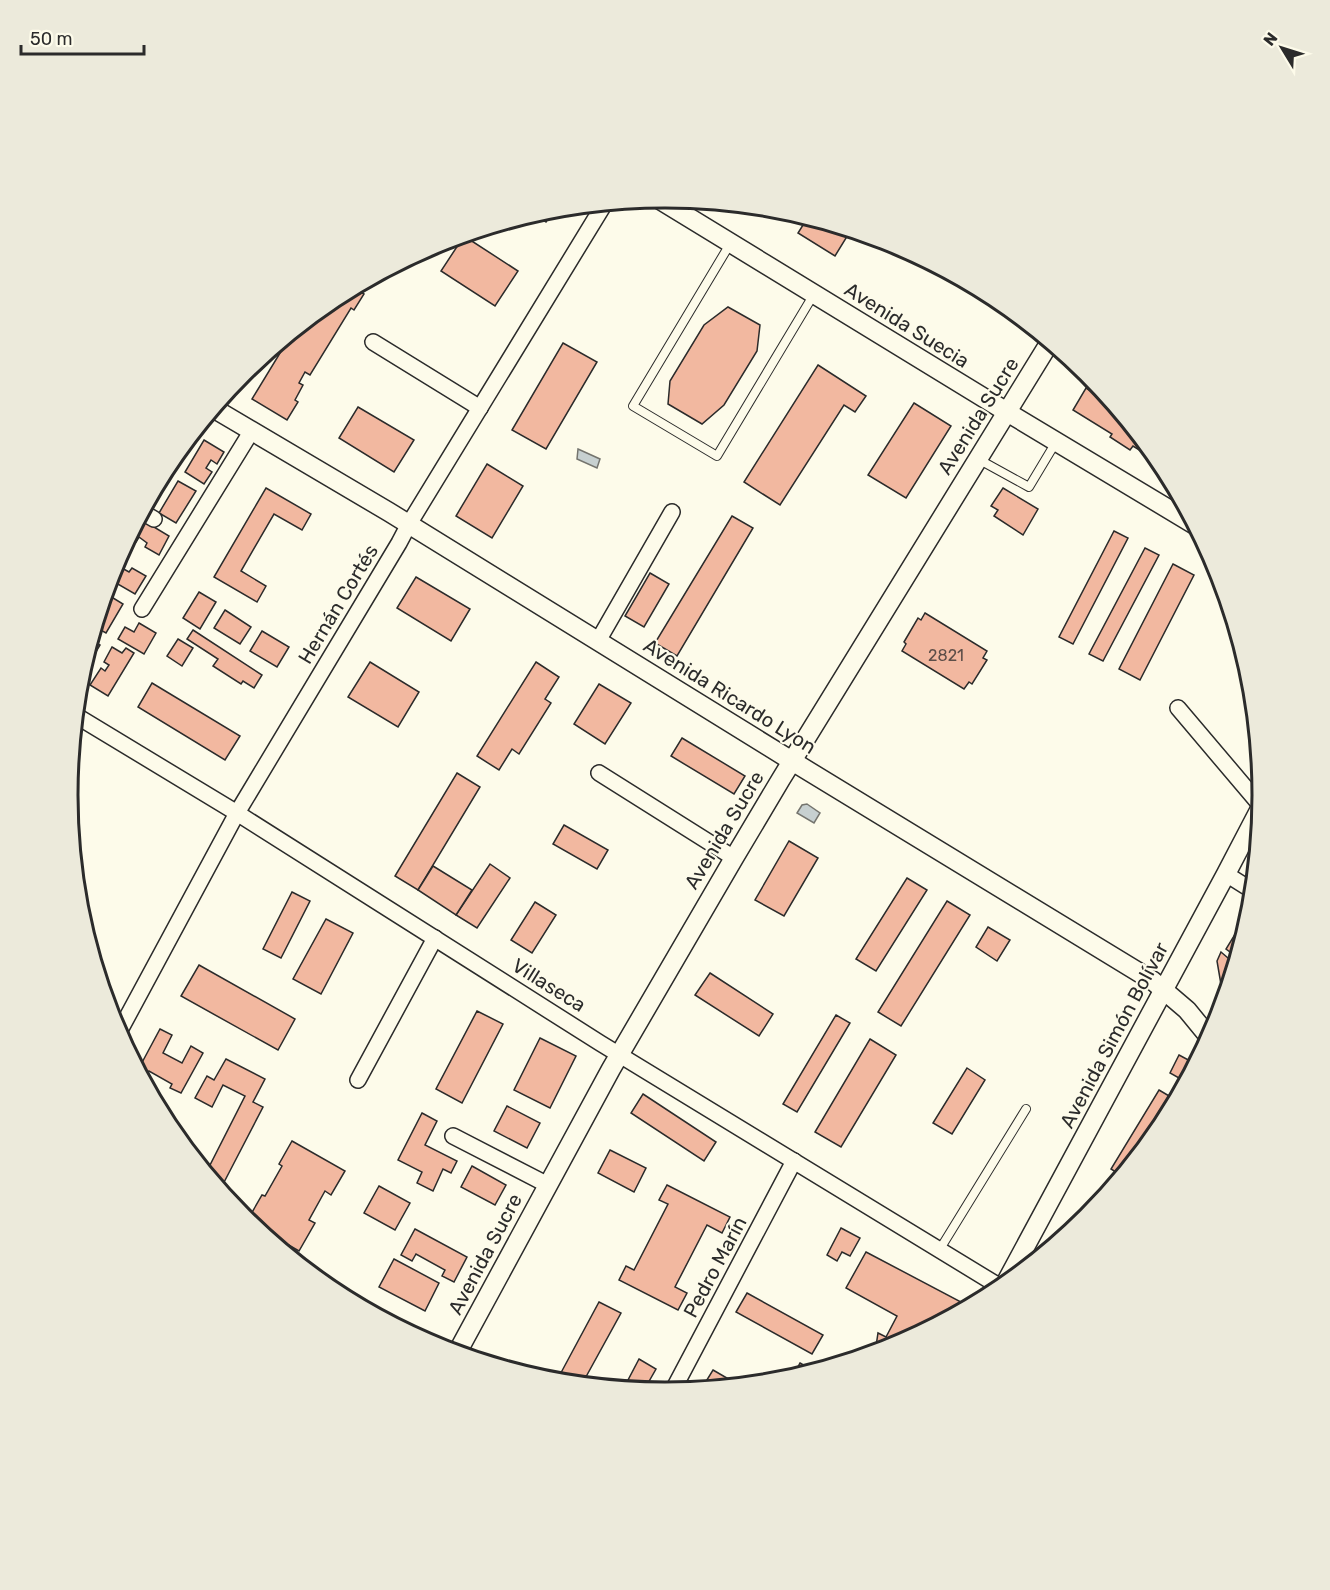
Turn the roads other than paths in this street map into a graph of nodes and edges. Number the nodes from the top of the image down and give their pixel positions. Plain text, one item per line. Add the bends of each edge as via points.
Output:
1 (674, 208) edge
2 (600, 212) edge
3 (731, 243) junction
4 (814, 294) junction
5 (374, 342) dead end
6 (1046, 349) edge
7 (480, 408) junction
8 (1007, 412) junction
9 (220, 413) edge
10 (251, 432) junction
11 (1056, 442) junction
12 (978, 459) junction
13 (672, 512) dead end
14 (1181, 517) edge
15 (408, 524) junction
16 (142, 609) dead end
17 (598, 641) junction
18 (1178, 708) dead end
19 (83, 720) edge
20 (792, 761) junction
21 (599, 773) dead end
22 (1252, 794) edge
23 (237, 813) junction
24 (1251, 824) edge
25 (734, 858) junction
26 (1226, 874) junction
27 (1245, 886) edge
28 (435, 938) junction
29 (1164, 989) junction
30 (124, 1023) edge
31 (1203, 1029) edge
32 (619, 1054) junction
33 (358, 1080) dead end
34 (1026, 1109) dead end
35 (453, 1136) dead end
36 (794, 1161) junction
37 (548, 1185) junction
38 (940, 1249) junction
39 (1014, 1267) edge
40 (993, 1281) edge
41 (461, 1345) edge
42 (677, 1382) edge

1 - 3 street, Avenida Suecia
2 - 7 street, Hernán Cortés
3 - 4 street, Avenida Suecia
3 - 4 lane via 633,406 717,456
4 - 8 street, Avenida Suecia
5 - 7 street
6 - 8 street, Avenida Sucre
7 - 15 street, Hernán Cortés
8 - 11 street, Avenida Suecia
8 - 12 street, Avenida Sucre
9 - 10 street, Avenida Ricardo Lyon
10 - 15 street, Avenida Ricardo Lyon
10 - 16 street
11 - 12 lane via 1029,487
11 - 14 street, Avenida Suecia
12 - 20 street, Avenida Sucre
13 - 17 street
15 - 17 street, Avenida Ricardo Lyon
15 - 23 street, Hernán Cortés
17 - 20 street, Avenida Ricardo Lyon
18 - 22 street
19 - 23 street, Villaseca
20 - 25 street, Avenida Sucre
20 - 29 street, Avenida Ricardo Lyon
21 - 25 street
23 - 28 street, Villaseca
23 - 30 street, Hernán Cortés
24 - 26 street, Avenida Simón Bolívar
25 - 32 street, Avenida Sucre
26 - 27 street
26 - 29 street, Avenida Simón Bolívar
28 - 32 street, Villaseca
28 - 33 street
29 - 31 street, Avenida Ricardo Lyon
29 - 39 street, Avenida Simón Bolívar
32 - 36 street, Villaseca
32 - 37 street, Avenida Sucre
34 - 38 lane
35 - 37 street
36 - 38 street, Villaseca
36 - 42 street, Pedro Marín
37 - 41 street, Avenida Sucre
38 - 40 street, Villaseca

